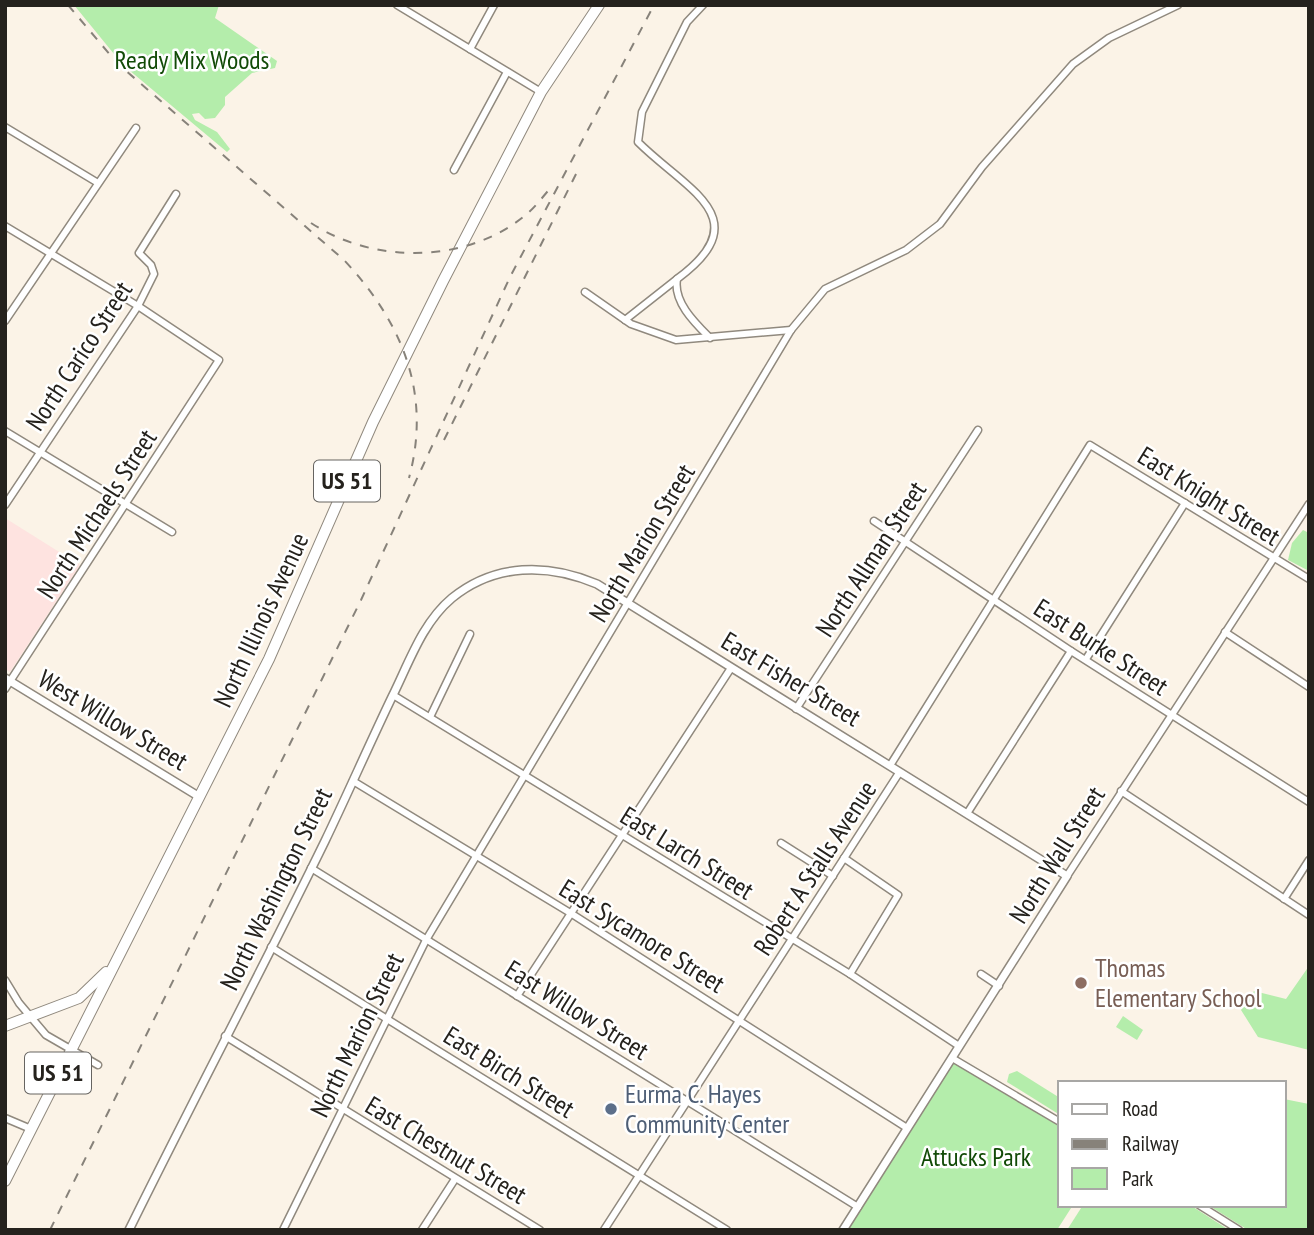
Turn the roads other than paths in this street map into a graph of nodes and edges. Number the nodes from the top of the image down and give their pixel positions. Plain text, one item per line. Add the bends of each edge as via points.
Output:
1 (397, 5) edge
2 (494, 5) edge
3 (703, 5) edge
4 (1178, 5) edge
5 (595, 7) edge
6 (470, 49) junction
7 (507, 72) junction
8 (541, 92) junction
9 (5, 127) edge
10 (136, 128) dead end
11 (454, 170) dead end
12 (99, 183) junction
13 (176, 194) dead end
14 (5, 226) edge
15 (53, 255) junction
16 (677, 279) junction
17 (585, 292) dead end
18 (138, 306) junction
19 (625, 320) junction
20 (5, 321) edge
21 (791, 330) junction
22 (710, 338) junction
23 (978, 430) dead end
24 (5, 431) edge
25 (1090, 445) joint
26 (40, 452) junction
27 (1185, 503) junction
28 (1309, 504) edge
29 (5, 505) edge
30 (126, 505) junction
31 (874, 521) dead end
32 (172, 532) dead end
33 (905, 542) junction
34 (1273, 560) junction
35 (1309, 579) edge
36 (478, 583) joint
37 (992, 598) junction
38 (628, 603) junction
39 (1224, 632) junction
40 (470, 634) dead end
41 (1071, 651) junction
42 (1086, 659) junction
43 (731, 668) junction
44 (8, 680) edge
45 (1309, 687) edge
46 (5, 689) edge
47 (393, 695) junction
48 (796, 709) junction
49 (431, 715) junction
50 (1170, 715) junction
51 (891, 764) junction
52 (899, 773) junction
53 (525, 775) junction
54 (353, 780) junction
55 (1121, 791) junction
56 (198, 796) junction
57 (1309, 802) edge
58 (968, 812) junction
59 (623, 835) junction
60 (781, 843) dead end
61 (478, 856) junction
62 (844, 858) junction
63 (1309, 860) edge
64 (312, 868) junction
65 (833, 876) junction
66 (1067, 876) junction
67 (1284, 899) junction
68 (572, 914) junction
69 (1309, 915) edge
70 (426, 940) junction
71 (792, 941) junction
72 (271, 947) junction
73 (111, 967) junction
74 (850, 974) junction
75 (981, 974) dead end
76 (5, 980) edge
77 (999, 986) junction
78 (517, 996) junction
79 (33, 1017) junction
80 (385, 1018) junction
81 (739, 1020) junction
82 (5, 1026) edge
83 (226, 1036) junction
84 (959, 1046) junction
85 (70, 1049) junction
86 (952, 1058) junction
87 (98, 1065) dead end
88 (686, 1100) junction
89 (341, 1109) junction
90 (5, 1118) edge
91 (1058, 1121) edge
92 (907, 1128) junction
93 (30, 1129) junction
94 (638, 1176) junction
95 (455, 1179) junction
96 (5, 1181) edge
97 (858, 1207) junction
98 (1202, 1207) edge
99 (129, 1230) edge
100 (283, 1230) edge
101 (422, 1230) edge
102 (540, 1230) edge
103 (604, 1230) edge
104 (727, 1230) edge
105 (843, 1230) edge
106 (1239, 1230) edge

1 - 6 street
2 - 6 street
3 - 16 street via 687,22 638,129 638,142 699,196 714,216 708,253
4 - 21 street, North Marion Street via 1109,38 1080,58 982,167 940,224 906,250 825,289
5 - 8 main road, North Illinois Avenue / US 51
6 - 7 street
7 - 8 street
7 - 11 street
8 - 56 main road, North Illinois Avenue / US 51 via 379,410 268,659
9 - 12 street
10 - 12 street
12 - 15 street
13 - 18 street, North Carico Street via 139,253 154,274
14 - 15 street
15 - 18 street
15 - 20 street
16 - 19 street
16 - 22 street via 676,289 688,314
17 - 19 street
18 - 26 street, North Carico Street
18 - 30 street, North Michaels Street via 219,360
19 - 22 street via 676,340
21 - 22 street
21 - 38 street, North Marion Street
23 - 33 street, North Allman Street
24 - 26 street
25 - 27 street, East Knight Street
25 - 37 street, Robert A Stalls Avenue
26 - 29 street, North Carico Street
26 - 30 street
27 - 34 street, East Knight Street
27 - 42 street
28 - 34 street, North Wall Street
30 - 32 street
30 - 44 street, North Michaels Street
31 - 33 street, East Burke Street
33 - 37 street, East Burke Street
33 - 48 street, North Allman Street
34 - 35 street, East Knight Street
34 - 39 street, North Wall Street
36 - 38 street, East Fisher Street via 504,572 549,568 597,584
36 - 47 street, North Washington Street via 442,607
37 - 41 street, East Burke Street
37 - 51 street, Robert A Stalls Avenue
38 - 43 street, East Fisher Street
38 - 53 street, North Marion Street
39 - 45 street
39 - 50 street, North Wall Street
40 - 49 street
41 - 42 street, East Burke Street
41 - 58 street
42 - 50 street, East Burke Street
43 - 48 street, East Fisher Street
43 - 59 street
44 - 46 street, North Michaels Street
44 - 56 street, West Willow Street
47 - 49 street, East Larch Street
47 - 54 street, North Washington Street
48 - 51 street, East Fisher Street
49 - 53 street, East Larch Street
50 - 55 street, North Wall Street
50 - 57 street, East Burke Street
51 - 52 street, East Fisher Street
52 - 58 street, East Fisher Street
52 - 62 street, Robert A Stalls Avenue
53 - 59 street, East Larch Street
53 - 61 street, North Marion Street
54 - 61 street, East Sycamore Street
54 - 64 street, North Washington Street
55 - 66 street, North Wall Street
55 - 67 street
56 - 73 main road, North Illinois Avenue / US 51
58 - 66 street, East Fisher Street
59 - 68 street
59 - 71 street, East Larch Street
60 - 65 street
61 - 68 street, East Sycamore Street
61 - 70 street, North Marion Street
62 - 65 street, Robert A Stalls Avenue
62 - 74 street via 898,895
63 - 67 street
64 - 70 street, East Willow Street
64 - 72 street, North Washington Street
65 - 71 street, Robert A Stalls Avenue
66 - 77 street, North Wall Street
67 - 69 street
68 - 78 street
68 - 81 street, East Sycamore Street
70 - 78 street, East Willow Street
70 - 80 street, North Marion Street
71 - 74 street, East Larch Street
71 - 81 street, Robert A Stalls Avenue
72 - 80 street, East Birch Street
72 - 83 street, North Washington Street
73 - 79 main road, US 51 via 79,998
73 - 85 main road, North Illinois Avenue / US 51
74 - 84 street, East Larch Street
75 - 77 street
76 - 79 street
77 - 84 street, North Wall Street
78 - 88 street, East Willow Street
79 - 82 main road, US 51
79 - 85 street via 55,1042
80 - 89 street, North Marion Street
80 - 94 street, East Birch Street
81 - 88 street, Robert A Stalls Avenue
81 - 92 street, East Sycamore Street
83 - 89 street, East Chestnut Street
83 - 99 street, North Washington Street
84 - 86 street, North Wall Street
85 - 87 street
85 - 93 main road, North Illinois Avenue / US 51
86 - 91 street
86 - 92 street, North Wall Street
88 - 94 street, Robert A Stalls Avenue
88 - 97 street, East Willow Street
89 - 95 street, East Chestnut Street
89 - 100 street, North Marion Street
90 - 93 street
92 - 97 street, North Wall Street
93 - 96 main road, North Illinois Avenue / US 51
94 - 103 street, Robert A Stalls Avenue
94 - 104 street, East Birch Street
95 - 101 street
95 - 102 street, East Chestnut Street
97 - 105 street, North Wall Street
98 - 106 street

